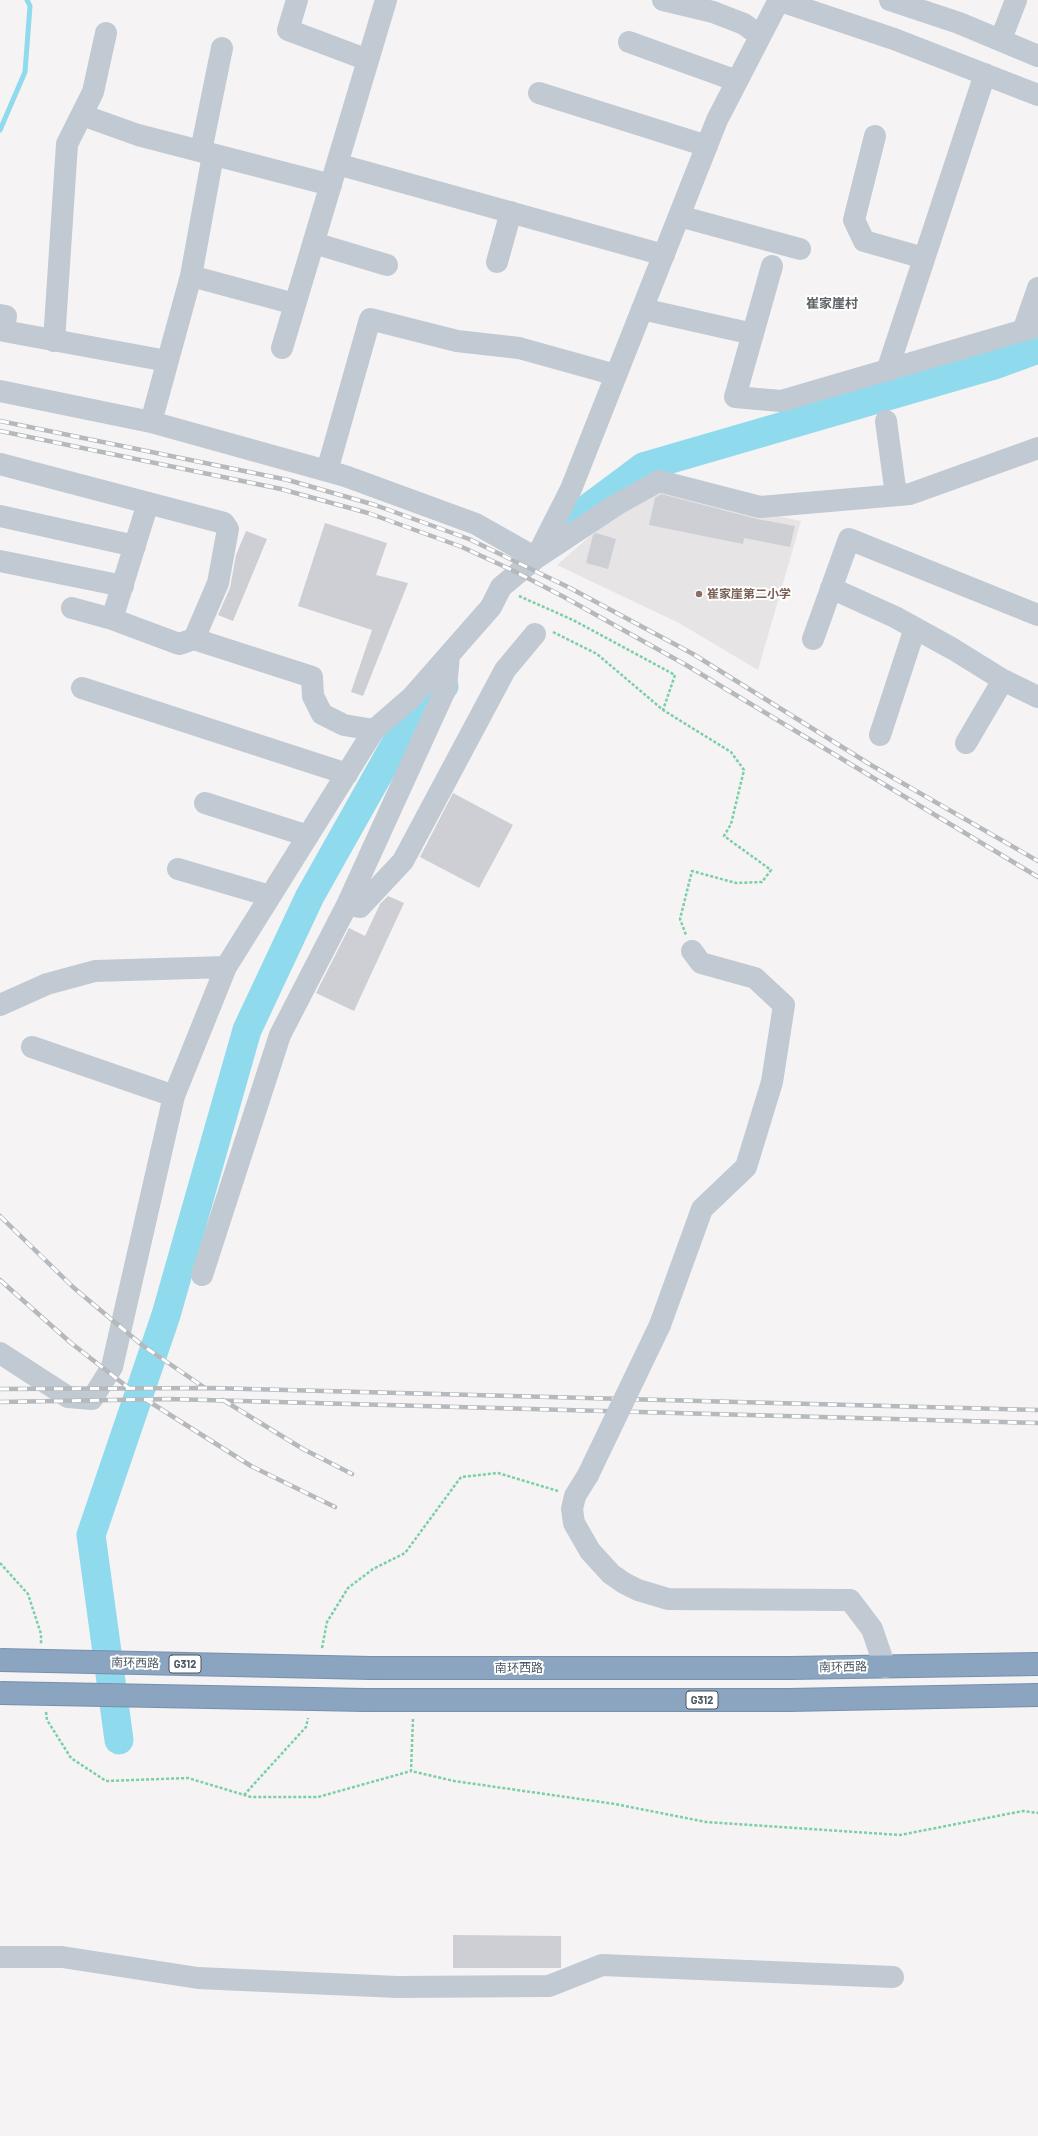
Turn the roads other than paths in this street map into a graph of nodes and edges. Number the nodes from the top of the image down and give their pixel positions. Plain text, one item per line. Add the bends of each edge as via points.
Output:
1 (297, 0) edge
2 (663, 0) edge
3 (778, 0) edge
4 (890, 0) edge
5 (1016, 0) edge
6 (382, 1) edge
7 (106, 33) dead end
8 (760, 36) junction
9 (1001, 40) junction
10 (630, 42) dead end
11 (222, 48) dead end
12 (1038, 56) edge
13 (368, 60) junction
14 (985, 74) junction
15 (737, 81) junction
16 (539, 93) dead end
17 (1038, 96) edge
18 (82, 115) junction
19 (875, 136) dead end
20 (707, 146) junction
21 (207, 153) junction
22 (337, 164) junction
23 (331, 185) junction
24 (511, 212) junction
25 (679, 216) junction
26 (314, 243) junction
27 (800, 249) dead end
28 (664, 255) junction
29 (924, 258) junction
30 (497, 262) dead end
31 (387, 265) dead end
32 (772, 266) dead end
33 (191, 276) junction
34 (1038, 288) edge
35 (295, 304) junction
36 (642, 309) junction
37 (0, 315) edge
38 (1031, 328) edge
39 (753, 334) junction
40 (54, 340) junction
41 (282, 348) dead end
42 (167, 361) junction
43 (887, 372) junction
44 (616, 375) junction
45 (0, 391) edge
46 (886, 421) dead end
47 (151, 422) junction
48 (1038, 448) edge
49 (0, 464) edge
50 (327, 471) junction
51 (896, 495) junction
52 (148, 503) junction
53 (0, 516) edge
54 (135, 546) junction
55 (536, 558) junction
56 (0, 561) edge
57 (123, 586) junction
58 (832, 588) junction
59 (72, 608) dead end
60 (1038, 614) edge
61 (112, 619) junction
62 (915, 628) junction
63 (535, 634) road end
64 (194, 639) junction
65 (813, 639) dead end
66 (449, 655) junction
67 (1003, 680) junction
68 (82, 688) dead end
69 (1038, 697) edge
70 (374, 730) junction
71 (880, 735) dead end
72 (966, 743) dead end
73 (347, 774) junction
74 (205, 803) dead end
75 (308, 836) junction
76 (178, 869) dead end
77 (270, 896) junction
78 (347, 904) junction
79 (692, 951) road end
80 (226, 967) junction
81 (0, 1005) edge
82 (32, 1047) dead end
83 (174, 1096) junction
84 (202, 1275) dead end
85 (0, 1353) edge
86 (0, 1660) edge
87 (1038, 1664) edge
88 (885, 1667) junction
89 (0, 1693) edge
90 (1038, 1695) edge
91 (0, 1957) edge
92 (893, 1977) dead end

1 - 13 street via 288,30
2 - 8 street via 712,12 744,24
3 - 8 street
3 - 14 street
4 - 9 street via 960,23
5 - 9 street
6 - 13 street
7 - 18 street via 93,92
8 - 15 street
9 - 12 street
10 - 15 street
11 - 21 street
13 - 22 street
14 - 17 street
14 - 29 street
15 - 20 street
16 - 20 street
18 - 21 street via 138,135
18 - 40 street via 67,144
19 - 29 street via 854,220 864,241
20 - 25 street
21 - 23 street
21 - 33 street
22 - 23 street
22 - 24 street
23 - 26 street
24 - 28 street
24 - 30 street
25 - 27 street
25 - 28 street
26 - 31 street
26 - 35 street
28 - 36 street
29 - 43 street
32 - 39 street
33 - 35 street
33 - 42 street
34 - 38 street
35 - 41 street
36 - 39 street
36 - 44 street
37 - 40 street via 6,316 4,331
38 - 43 street
39 - 43 street via 735,397 781,401
40 - 42 street
42 - 47 street
44 - 50 street via 519,348 457,341 370,319
44 - 55 street via 571,489
45 - 47 street
46 - 51 street
47 - 50 street
48 - 51 street via 910,494
49 - 52 street
50 - 55 street via 476,524
51 - 55 street via 760,507 659,481 616,505
52 - 54 street
52 - 64 street via 224,523 228,529 218,583
53 - 54 street
54 - 57 street
55 - 66 street via 501,587 491,607
56 - 57 street
57 - 61 street
58 - 60 street via 849,539
58 - 62 street
58 - 65 street
59 - 61 street
61 - 64 street via 179,644
62 - 67 street
62 - 71 street
63 - 78 street via 505,670 402,861 360,907
64 - 70 street via 312,677 314,696 322,714 344,725
66 - 70 street via 412,698
66 - 78 street via 446,688
67 - 69 street
67 - 72 street
68 - 73 street
70 - 73 street
73 - 75 street
74 - 75 street
75 - 77 street
76 - 77 street
77 - 80 street
78 - 84 street via 280,1035
79 - 88 street, bridge via 701,963 755,978 784,1005 772,1082 746,1167 702,1209 660,1325 588,1475 575,1496 572,1509 574,1523 581,1538 600,1564 624,1583 668,1599 850,1600 872,1629
80 - 81 street via 95,971 47,984
80 - 83 street
82 - 83 street
83 - 85 street via 112,1367 92,1399 68,1397
86 - 88 highway, 南环西路 / G312, bridge via 371,1668
87 - 88 highway, 南环西路 / G312
89 - 90 highway, G312, bridge via 365,1700 789,1700
91 - 92 street via 62,1957 198,1978 397,1987 549,1986 602,1965

